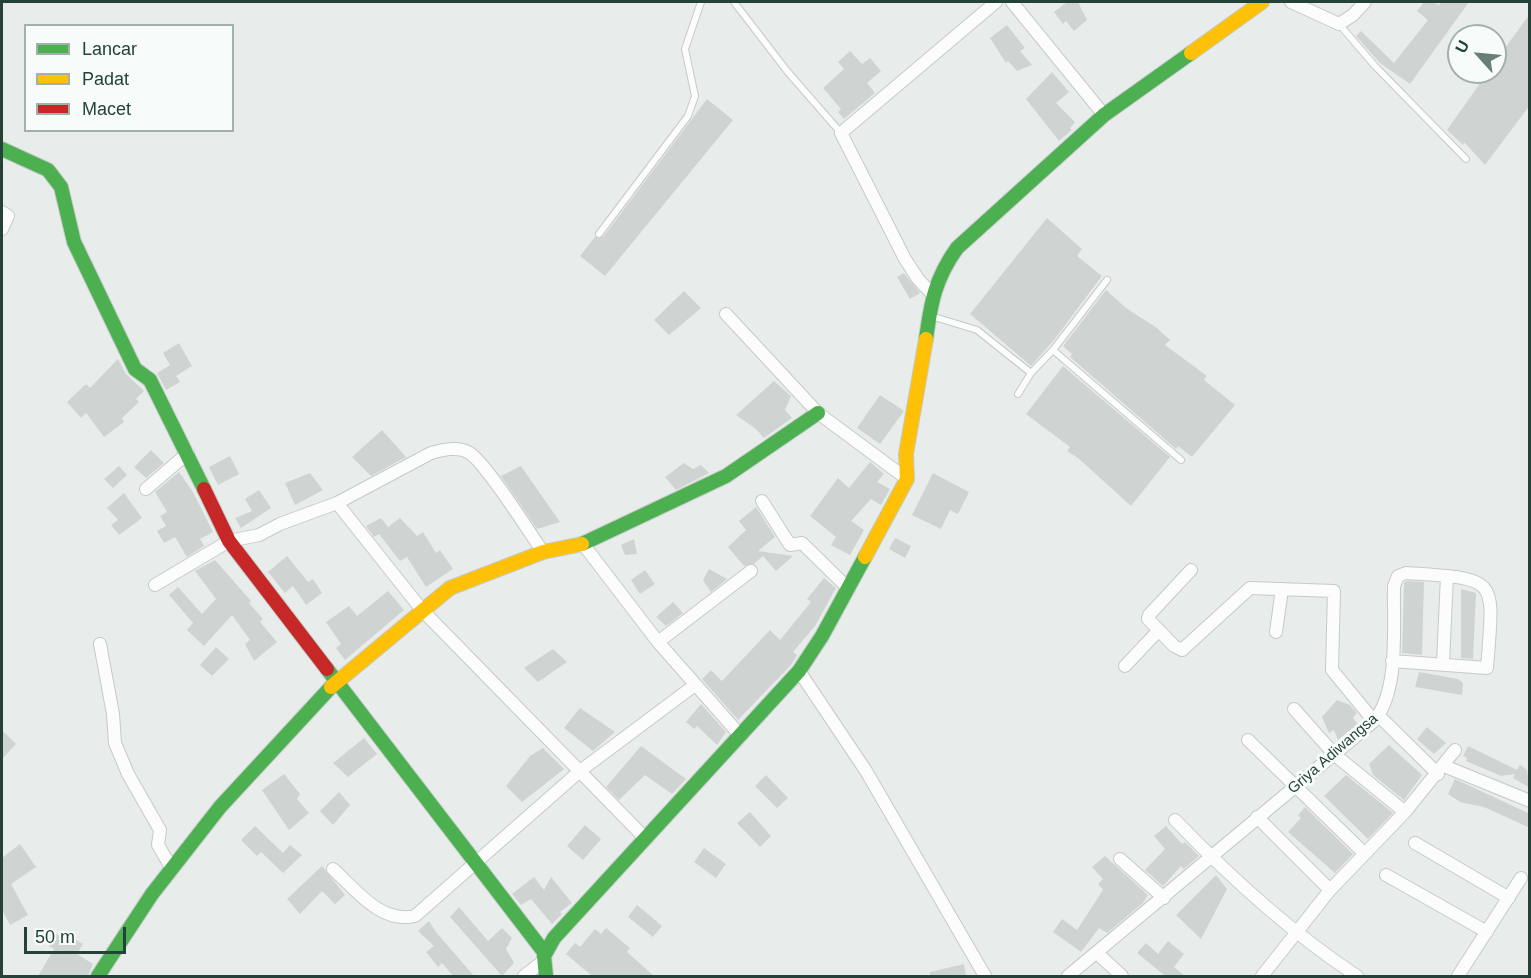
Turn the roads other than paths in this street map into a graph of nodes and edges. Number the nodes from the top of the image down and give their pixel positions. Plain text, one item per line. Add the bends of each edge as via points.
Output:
1 (701, 2) edge
2 (734, 2) edge
3 (996, 2) edge
4 (1012, 2) edge
5 (1262, 2) edge
6 (1291, 2) edge
7 (1365, 2) edge
8 (1339, 24) junction
9 (1104, 115) junction
10 (842, 133) junction
11 (2, 149) edge
12 (1466, 159) dead end
13 (2, 212) edge
14 (2, 229) edge
15 (599, 234) dead end
16 (1107, 280) dead end
17 (932, 294) junction
18 (726, 314) dead end
19 (928, 315) junction
20 (1053, 350) junction
21 (1031, 373) junction
22 (1017, 394) dead end
23 (818, 413) junction
24 (188, 453) junction
25 (1181, 460) dead end
26 (907, 479) junction
27 (146, 489) dead end
28 (762, 501) dead end
29 (336, 503) junction
30 (229, 541) junction
31 (583, 544) junction
32 (543, 552) junction
33 (1191, 570) dead end
34 (751, 571) dead end
35 (1447, 576) junction
36 (155, 585) dead end
37 (849, 589) junction
38 (1282, 589) junction
39 (422, 610) junction
40 (1159, 630) junction
41 (1276, 632) dead end
42 (658, 642) junction
43 (100, 644) dead end
44 (1392, 661) junction
45 (1443, 663) junction
46 (1125, 666) dead end
47 (799, 670) junction
48 (336, 681) junction
49 (695, 685) junction
50 (1294, 709) dead end
51 (1376, 718) junction
52 (740, 735) junction
53 (1248, 740) dead end
54 (1455, 750) dead end
55 (1335, 755) junction
56 (1441, 770) junction
57 (580, 771) junction
58 (1295, 788) junction
59 (1530, 801) edge
60 (1406, 812) junction
61 (1257, 817) junction
62 (1175, 820) dead end
63 (646, 838) junction
64 (1415, 843) dead end
65 (1364, 853) junction
66 (1211, 858) junction
67 (1120, 859) dead end
68 (475, 861) junction
69 (172, 869) junction
70 (333, 869) dead end
71 (1386, 875) dead end
72 (1521, 878) dead end
73 (1330, 890) junction
74 (1164, 898) junction
75 (1509, 898) junction
76 (1487, 932) junction
77 (1297, 934) junction
78 (1098, 954) junction
79 (543, 957) junction
80 (98, 976) edge
81 (524, 976) edge
82 (546, 976) edge
83 (985, 976) edge
84 (1068, 976) edge
85 (1122, 976) edge
86 (1262, 976) edge
87 (1357, 976) edge
88 (1458, 976) edge

1 - 15 lane via 685,49 695,96 688,116
2 - 10 lane
3 - 10 street
4 - 9 street
5 - 9 street
6 - 8 street
7 - 8 street
8 - 12 lane
9 - 17 street via 957,248
10 - 17 street via 905,259
11 - 24 street via 48,170 61,187 74,242 135,369 150,381
13 - 14 street via 8,216
16 - 20 lane
17 - 19 street
18 - 23 street
19 - 21 lane via 977,330
19 - 26 street via 906,454
20 - 21 lane
20 - 25 lane
21 - 22 lane
23 - 26 street
23 - 31 street via 726,476
24 - 27 street
24 - 30 street
26 - 37 street
28 - 37 street via 790,545 802,543
29 - 30 street via 259,535
29 - 32 street via 431,453 448,449 466,451 481,463
29 - 39 street
30 - 36 street
30 - 48 street
31 - 32 street
31 - 42 street
32 - 39 street via 450,588
33 - 40 street via 1149,615 1148,619
34 - 42 street
35 - 44 street, Griya Adiwangsa via 1398,576 1394,586
35 - 45 street
35 - 45 street, Griya Adiwangsa via 1472,580 1489,591 1492,620 1487,668
37 - 47 street
38 - 40 street via 1250,588 1182,650
38 - 41 street
38 - 51 street via 1334,591 1332,670
39 - 48 street
39 - 57 street
40 - 46 street
42 - 49 street
43 - 69 street via 115,743 160,830 158,845
44 - 45 street
44 - 51 street, Griya Adiwangsa via 1389,688
47 - 52 street
47 - 83 street via 866,771
48 - 68 street
48 - 69 street via 220,807
49 - 52 street
49 - 57 street
50 - 55 street
51 - 55 street, Griya Adiwangsa
51 - 56 street
52 - 63 street
53 - 58 street
54 - 56 street
55 - 58 street, Griya Adiwangsa
55 - 60 street
56 - 59 street
56 - 60 street
57 - 63 street
57 - 68 street
58 - 61 street, Griya Adiwangsa
58 - 65 street
60 - 65 street
61 - 66 street, Griya Adiwangsa
61 - 73 street
62 - 66 street
63 - 79 street
64 - 75 street
65 - 73 street
66 - 74 street, Griya Adiwangsa
66 - 77 street
67 - 74 street
68 - 70 street via 415,916 403,919 380,911
68 - 79 street
69 - 80 street
71 - 76 street
72 - 75 street
73 - 77 street
74 - 78 street, Griya Adiwangsa
75 - 76 street
76 - 88 street
77 - 86 street
77 - 87 street
78 - 84 street, Griya Adiwangsa
78 - 85 street
79 - 81 street
79 - 82 street

